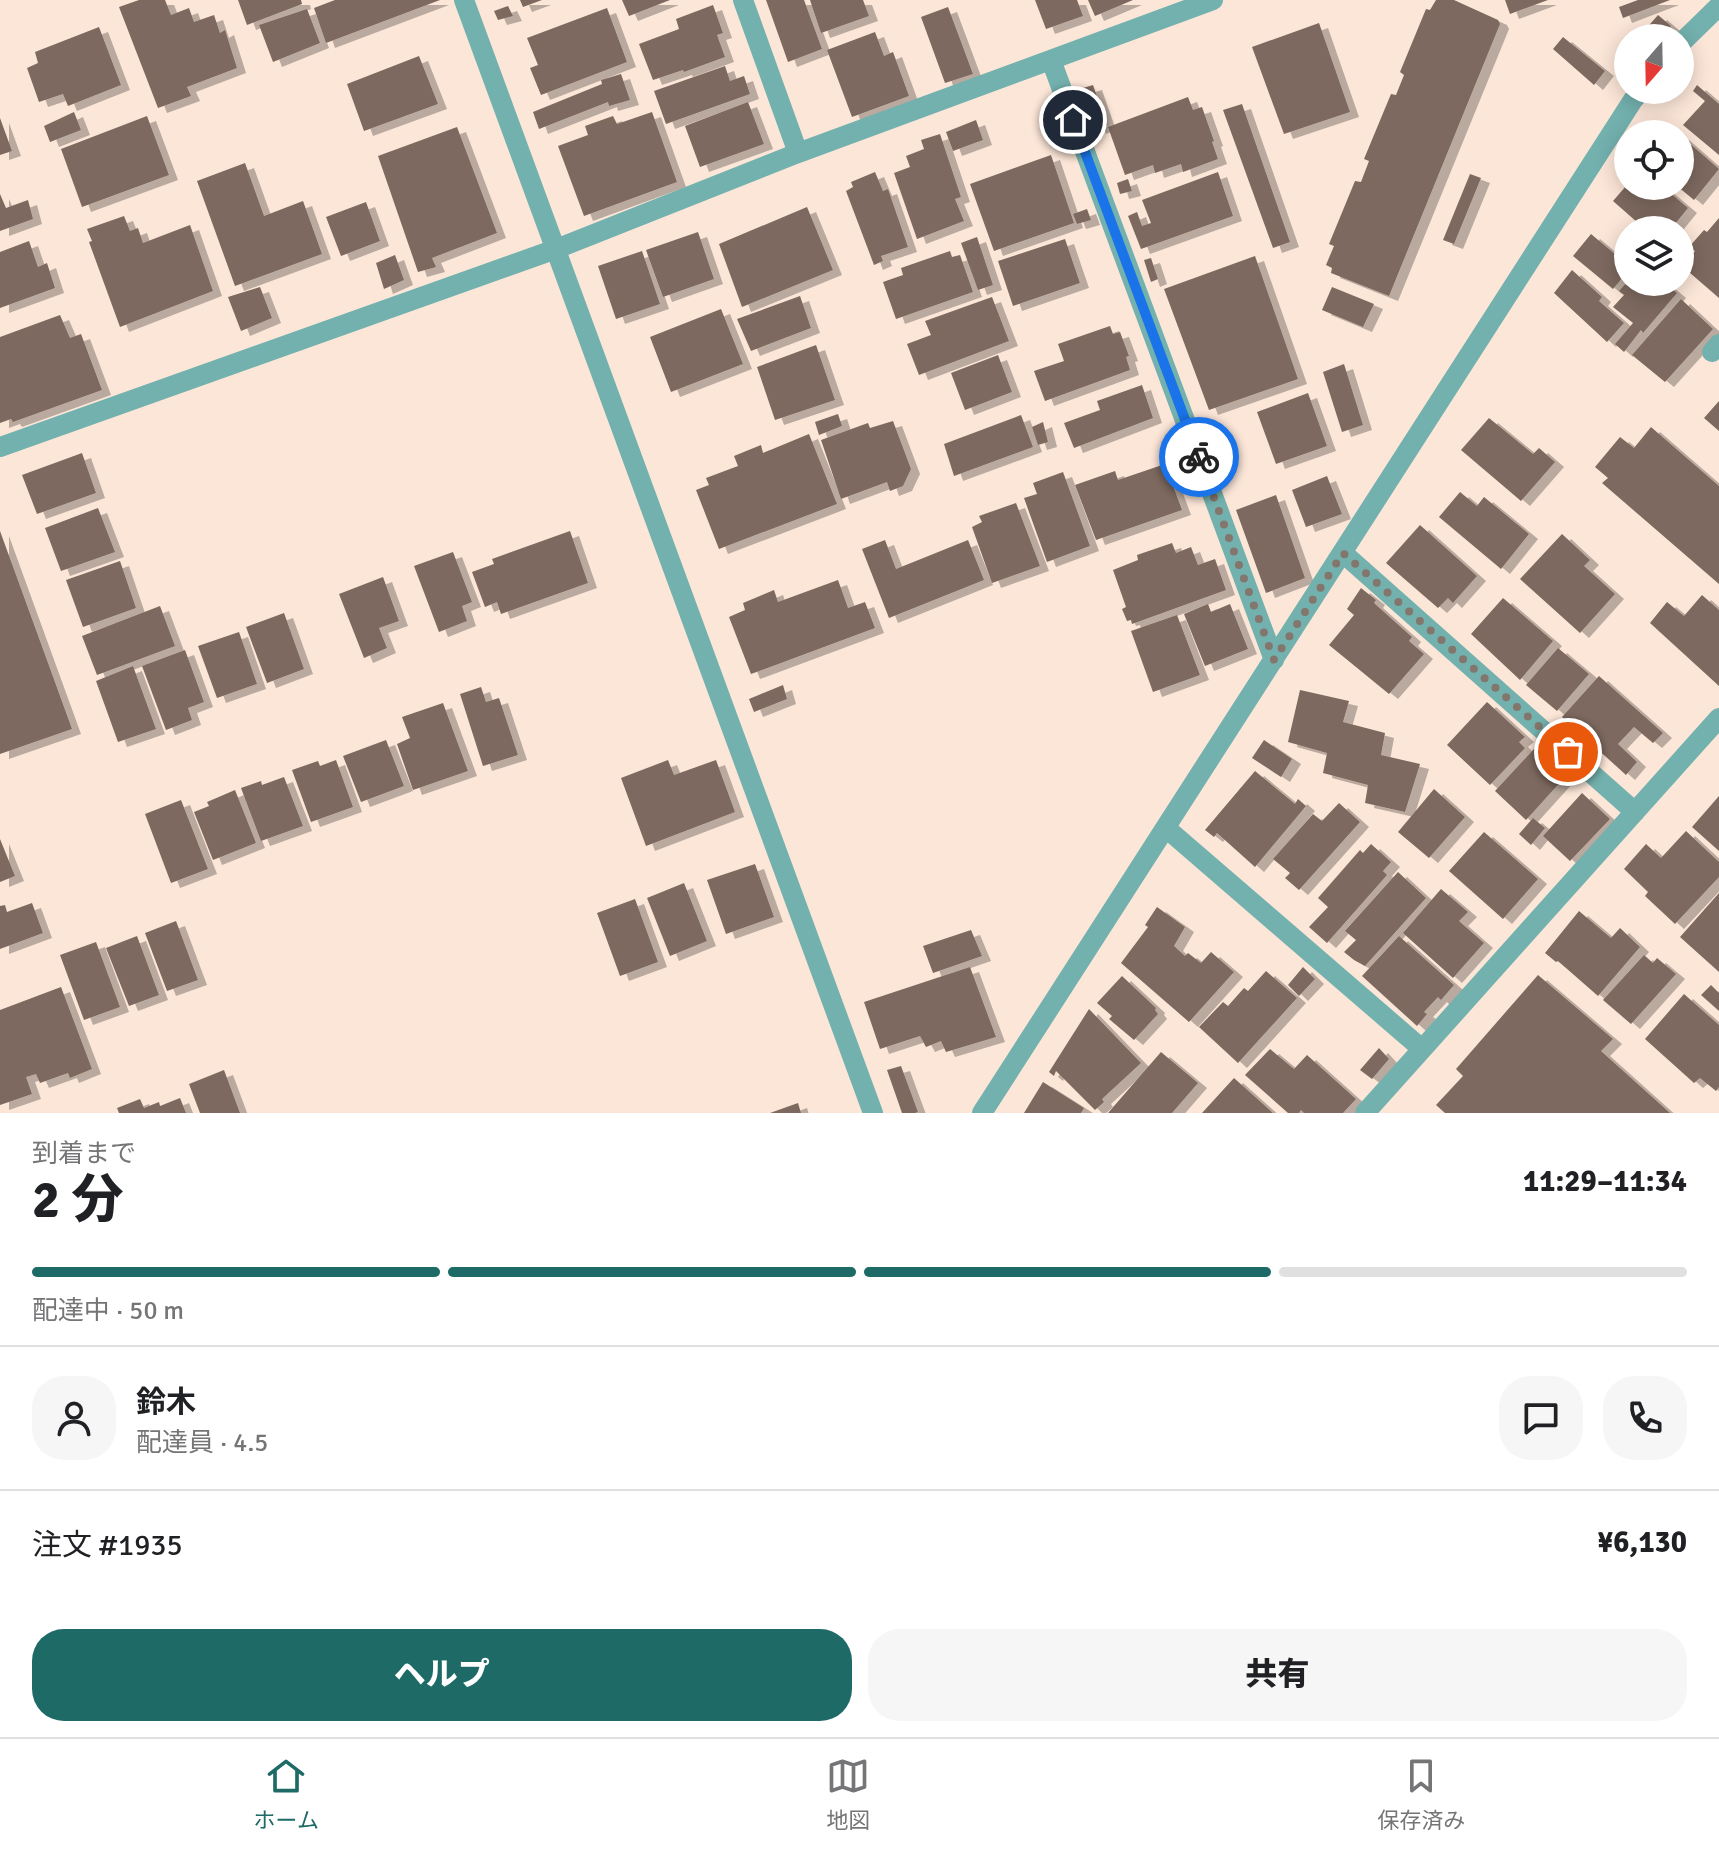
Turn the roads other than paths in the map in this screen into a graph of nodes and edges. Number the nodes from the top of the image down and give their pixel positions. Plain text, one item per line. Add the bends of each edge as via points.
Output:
1 (464, 0) edge
2 (743, 0) edge
3 (1213, 0) edge
4 (1719, 6) edge
5 (1166, 8) edge
6 (1694, 30) edge
7 (1051, 60) junction
8 (1630, 104) edge
9 (798, 153) junction
10 (556, 249) junction
11 (0, 447) edge
12 (1343, 553) junction
13 (1274, 660) junction
14 (1719, 718) edge
15 (1635, 812) junction
16 (1166, 828) junction
17 (1422, 1049) junction
18 (873, 1113) edge
19 (982, 1113) edge
20 (1365, 1113) edge

1 - 10 street
2 - 9 street
3 - 5 street
4 - 6 street
5 - 7 street
7 - 9 street
7 - 13 street
8 - 12 street
9 - 10 street
10 - 11 street
10 - 18 street
12 - 13 street
12 - 15 street
13 - 16 street
14 - 15 street
15 - 17 street
16 - 17 street
16 - 19 street
17 - 20 street

